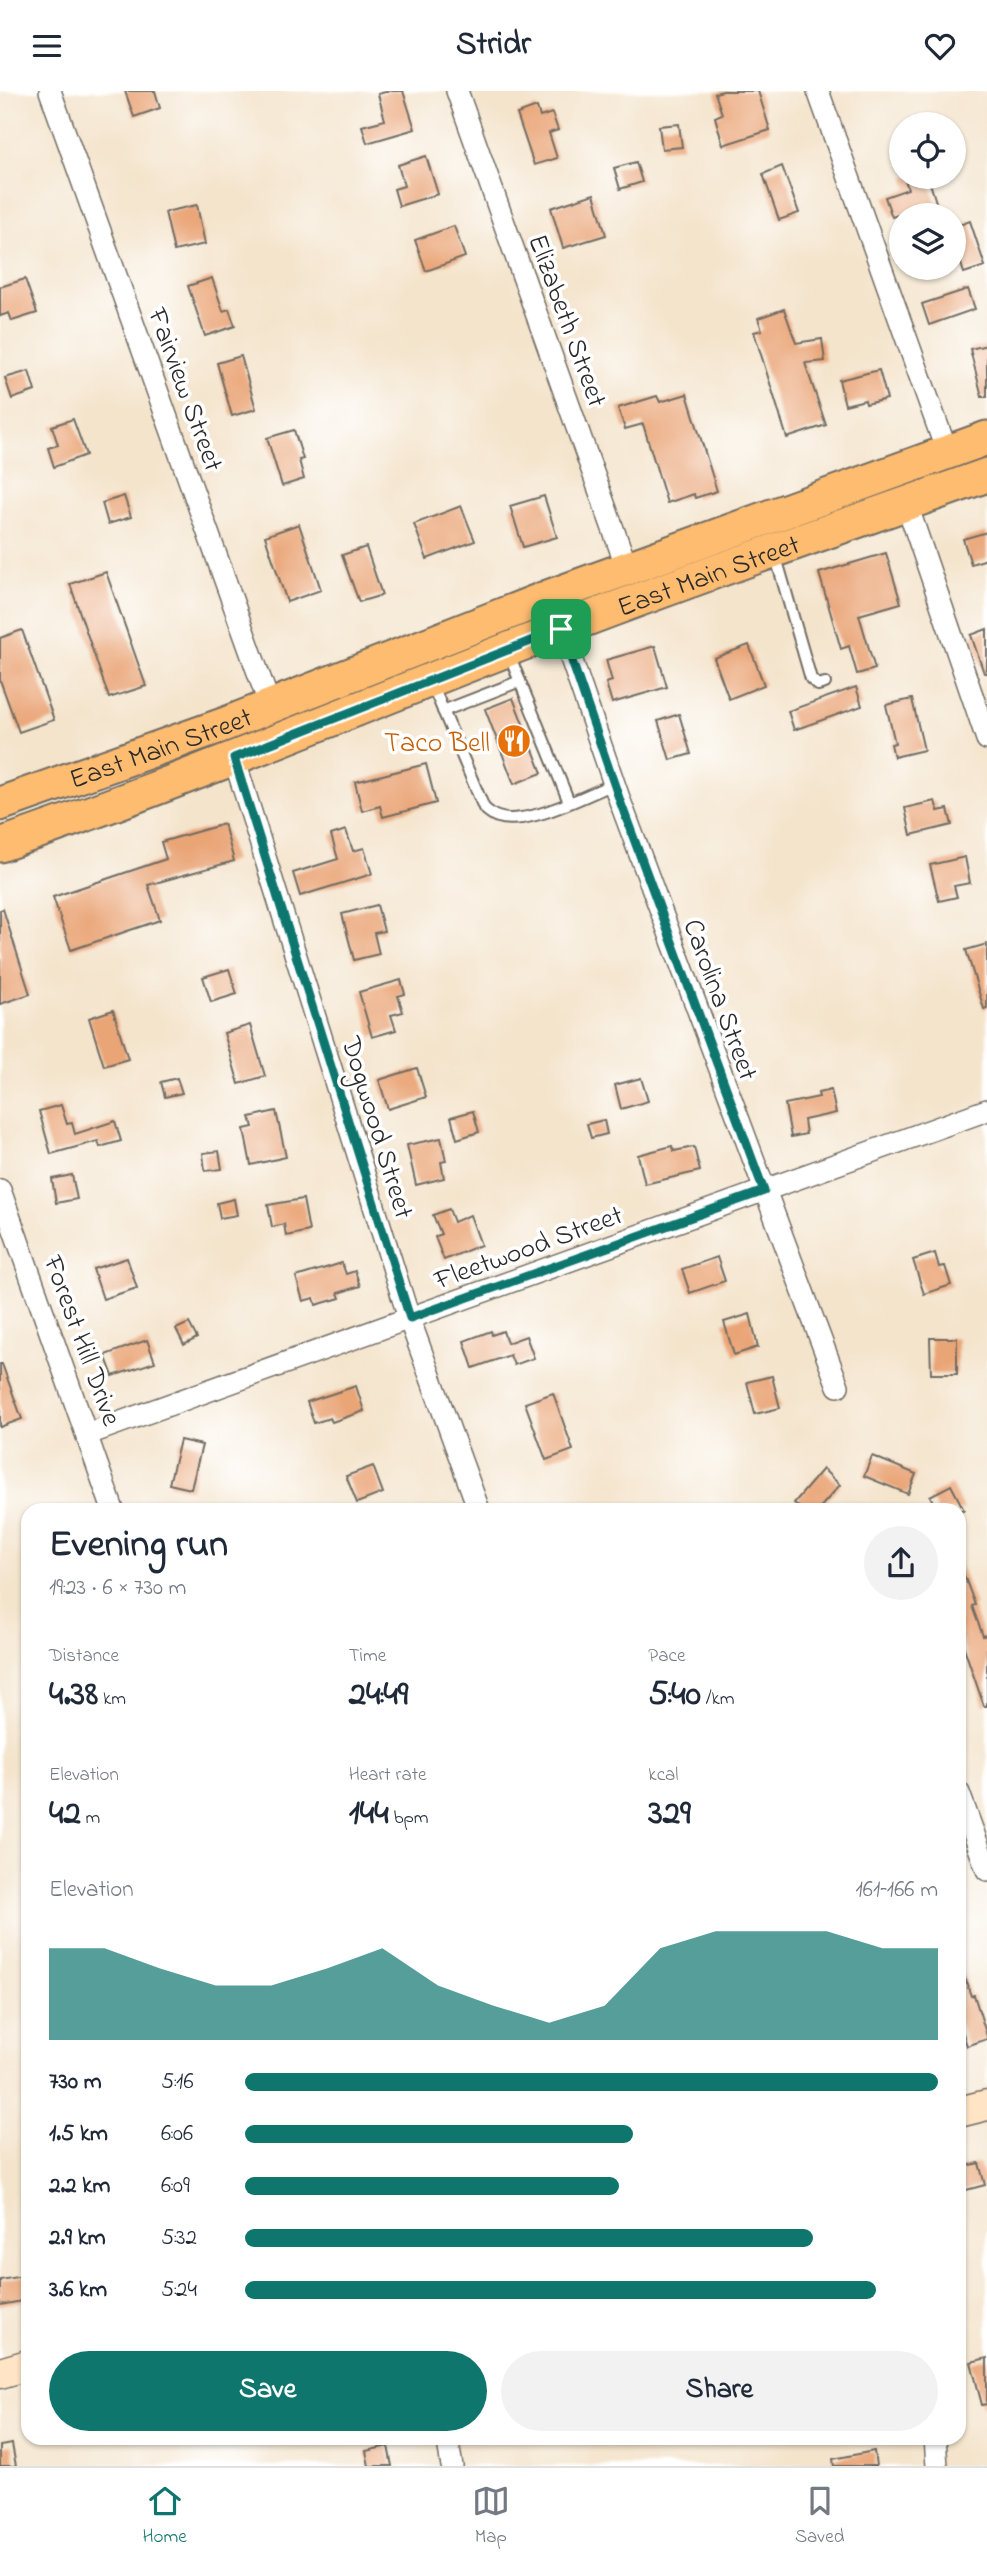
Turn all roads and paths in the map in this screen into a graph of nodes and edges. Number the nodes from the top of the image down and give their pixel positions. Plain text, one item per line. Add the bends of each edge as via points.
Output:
1 (50, 91) edge
2 (457, 91) edge
3 (818, 91) edge
4 (987, 437) edge
5 (947, 452) junction
6 (987, 475) edge
7 (906, 502) junction
8 (774, 551) junction
9 (627, 568) junction
10 (561, 629) junction
11 (507, 650) junction
12 (430, 680) junction
13 (520, 681) junction
14 (825, 683) dead end
15 (270, 706) junction
16 (443, 711) junction
17 (987, 739) edge
18 (234, 758) junction
19 (614, 784) junction
20 (569, 802) junction
21 (0, 804) edge
22 (0, 845) edge
23 (987, 1110) edge
24 (0, 1190) edge
25 (764, 1191) junction
26 (410, 1318) junction
27 (838, 1386) dead end
28 (88, 1434) junction
29 (111, 1503) edge
30 (477, 1503) edge
31 (966, 1812) edge
32 (987, 1870) edge
33 (987, 2105) edge
34 (966, 2110) edge
35 (21, 2367) edge
36 (0, 2373) edge
37 (448, 2445) edge
38 (936, 2445) edge
39 (452, 2466) edge
40 (937, 2466) edge

1 - 15 street, Fairview Street
2 - 9 street, Elizabeth Street
3 - 5 street
4 - 5 main road, East Main Street
5 - 9 main road, East Main Street
6 - 7 main road, East Main Street
7 - 8 main road, East Main Street
7 - 17 street
8 - 10 main road, East Main Street
8 - 14 lane via 811,679 818,685
9 - 15 main road, East Main Street
10 - 11 main road, East Main Street
10 - 19 street, Carolina Street
11 - 12 main road, East Main Street
11 - 13 lane
12 - 16 lane
12 - 18 main road, East Main Street
13 - 16 lane
13 - 20 lane
15 - 21 main road, East Main Street
16 - 20 lane via 484,808 497,817 514,819
18 - 22 main road, East Main Street
18 - 26 street, Dogwood Street
19 - 20 lane
19 - 25 street, Carolina Street
23 - 25 street, Fleetwood Street
24 - 28 street, Forest Hill Drive
25 - 26 street, Fleetwood Street
25 - 27 street, Carolina Street
26 - 28 street, Fleetwood Street
26 - 30 street, Dogwood Street
28 - 29 street, Forest Hill Drive
31 - 32 street
33 - 34 street
35 - 36 street
37 - 39 street
38 - 40 street

